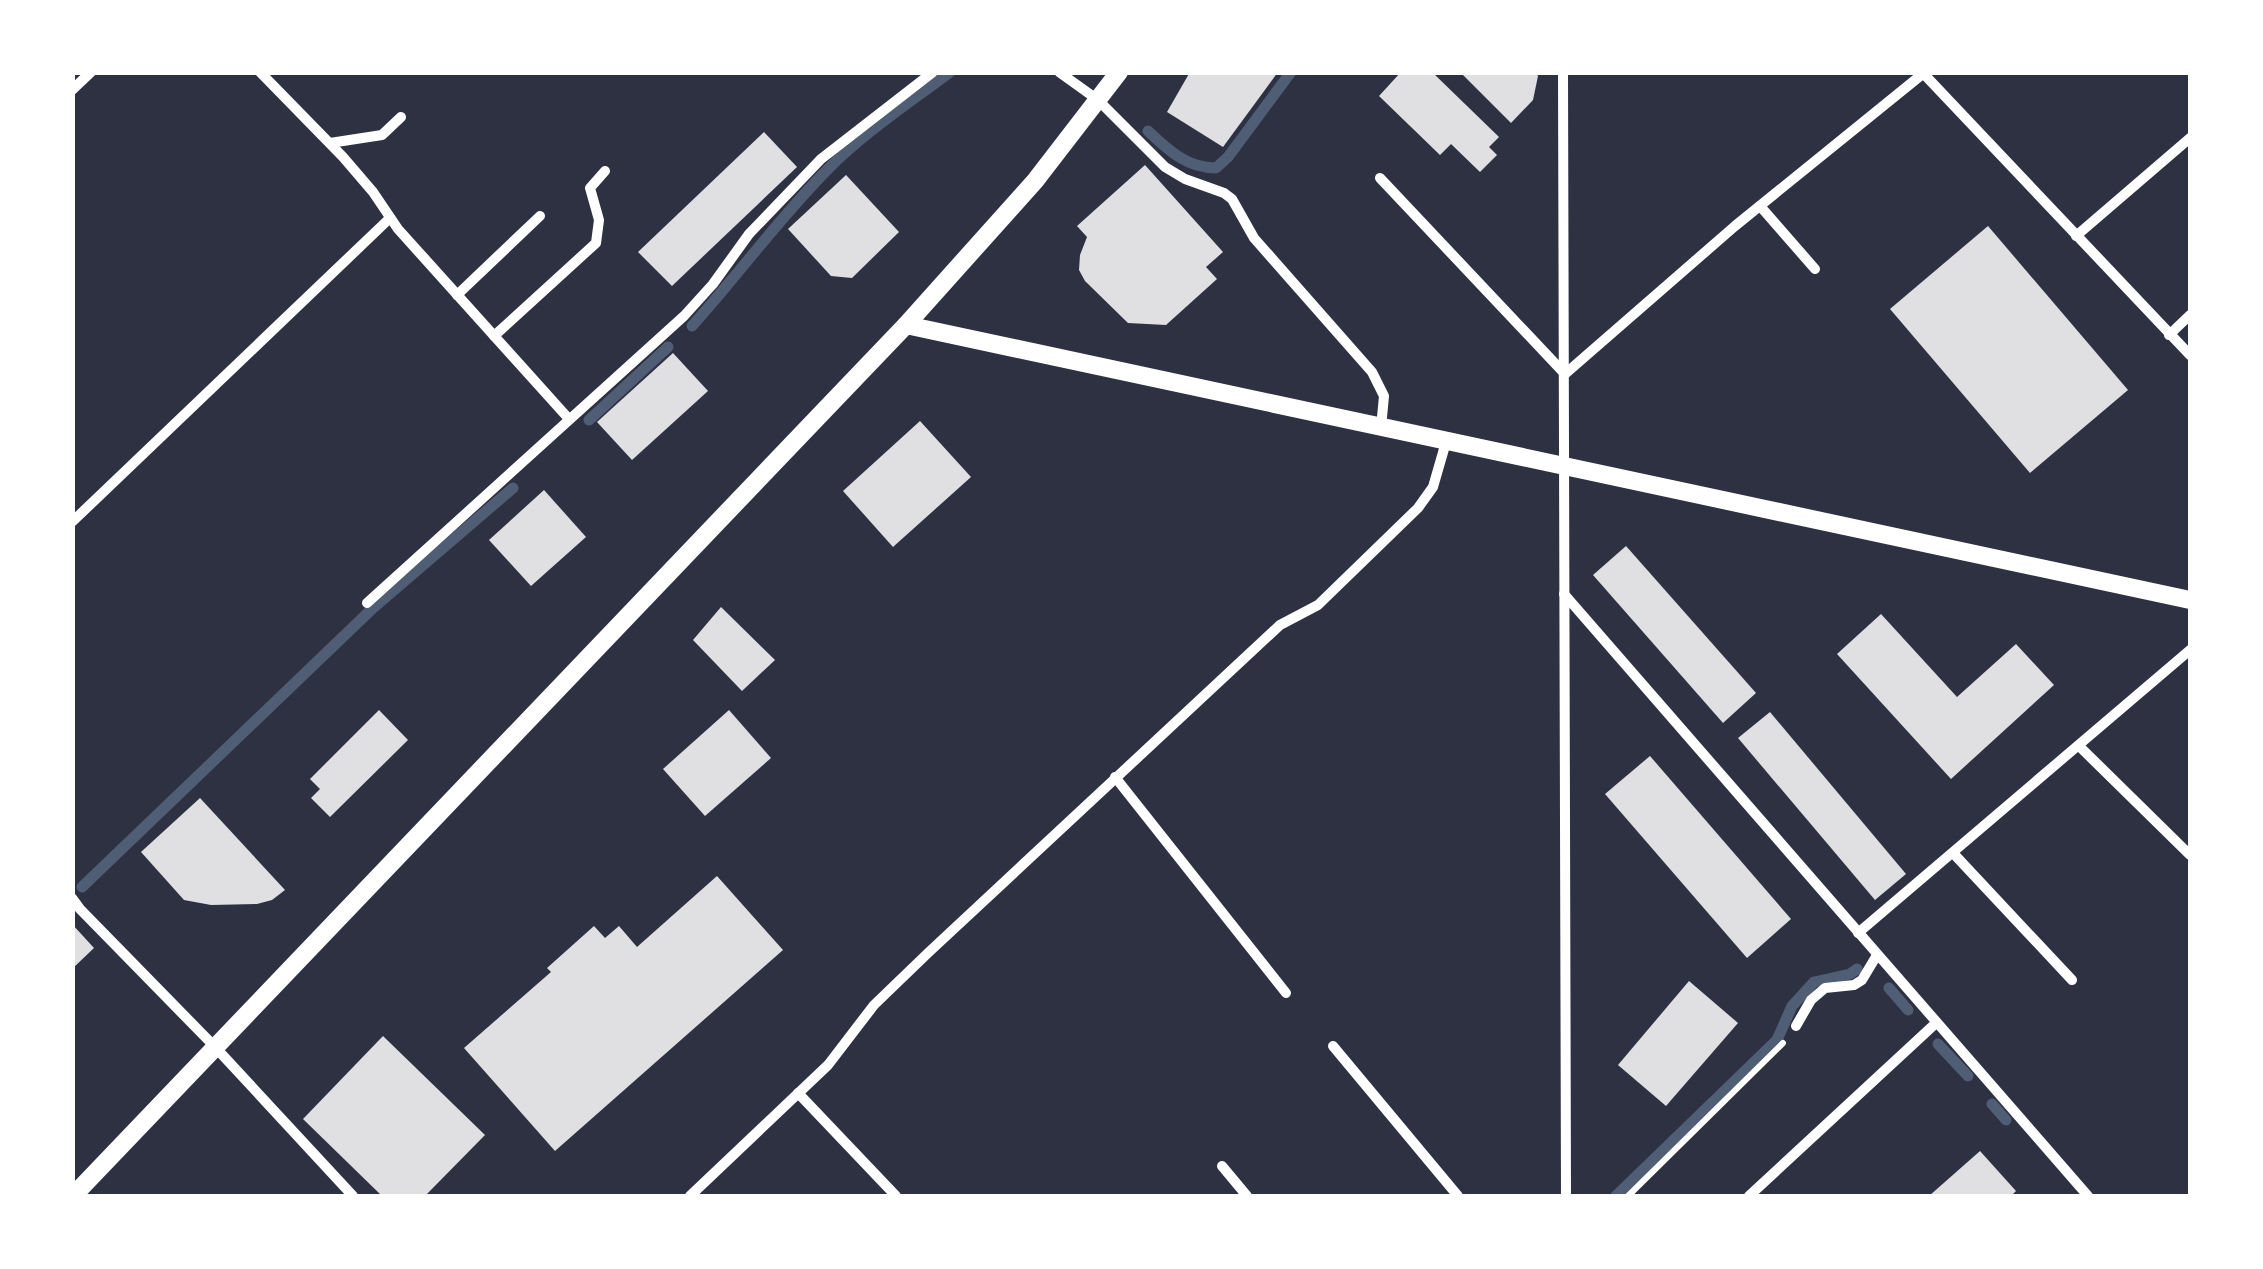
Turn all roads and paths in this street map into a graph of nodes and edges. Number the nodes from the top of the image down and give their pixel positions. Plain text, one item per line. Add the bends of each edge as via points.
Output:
1 (91, 72) edge
2 (260, 72) edge
3 (933, 72) edge
4 (1060, 72) edge
5 (1119, 72) edge
6 (1563, 72) edge
7 (1924, 73) edge
8 (72, 90) edge
9 (1098, 100) junction
10 (401, 118) dead end
11 (2190, 138) edge
12 (330, 144) junction
13 (605, 171) dead end
14 (1380, 178) dead end
15 (1760, 206) junction
16 (540, 216) dead end
17 (390, 218) junction
18 (2076, 236) junction
19 (1815, 269) dead end
20 (457, 295) junction
21 (2190, 316) edge
22 (906, 325) junction
23 (2169, 334) junction
24 (494, 336) junction
25 (2190, 356) edge
26 (1564, 374) junction
27 (569, 420) junction
28 (1381, 428) junction
29 (1446, 442) junction
30 (1563, 464) junction
31 (72, 522) edge
32 (1563, 594) junction
33 (2190, 600) edge
34 (367, 604) dead end
35 (2190, 650) edge
36 (2080, 746) junction
37 (1116, 777) junction
38 (1953, 853) junction
39 (2190, 856) edge
40 (72, 898) edge
41 (1858, 933) junction
42 (1877, 955) junction
43 (2072, 980) dead end
44 (1286, 993) dead end
45 (1936, 1023) junction
46 (1796, 1026) joint
47 (1332, 1046) dead end
48 (216, 1048) junction
49 (798, 1093) junction
50 (1222, 1166) dead end
51 (76, 1189) edge
52 (1243, 1195) edge
53 (354, 1196) edge
54 (690, 1196) edge
55 (896, 1196) edge
56 (1458, 1196) edge
57 (1566, 1196) edge
58 (1628, 1196) edge
59 (1748, 1196) edge
60 (2088, 1196) edge

1 - 8 street
2 - 12 street
3 - 27 street via 821,159 684,316
4 - 9 street
5 - 9 street
6 - 26 street
7 - 15 street
7 - 18 street
9 - 22 street
9 - 28 street via 1165,167 1232,199 1254,238 1372,372 1384,396
10 - 12 street via 382,134
11 - 18 street
12 - 17 street
13 - 24 street via 590,188 599,220 596,243
14 - 26 street
15 - 19 street
15 - 26 street
16 - 20 street
17 - 20 street
17 - 31 street
18 - 23 street
20 - 24 street
21 - 23 street
22 - 28 street
22 - 48 street
23 - 25 street
24 - 27 street
26 - 30 street
27 - 34 street
28 - 29 street
29 - 30 street
29 - 37 street via 1433,487 1418,508 1318,606 1280,625
30 - 32 street
30 - 33 street
32 - 41 street
32 - 57 street
35 - 36 street
36 - 38 street
36 - 39 street
37 - 44 street
37 - 49 street via 874,1005
38 - 41 street
38 - 43 street
40 - 48 street
41 - 42 street
42 - 45 street
42 - 46 street via 1862,980 1825,988 1811,1000
45 - 59 street
45 - 60 street
46 - 58 path
47 - 56 street
48 - 51 street
48 - 53 street
49 - 54 street
49 - 55 street
50 - 52 street

